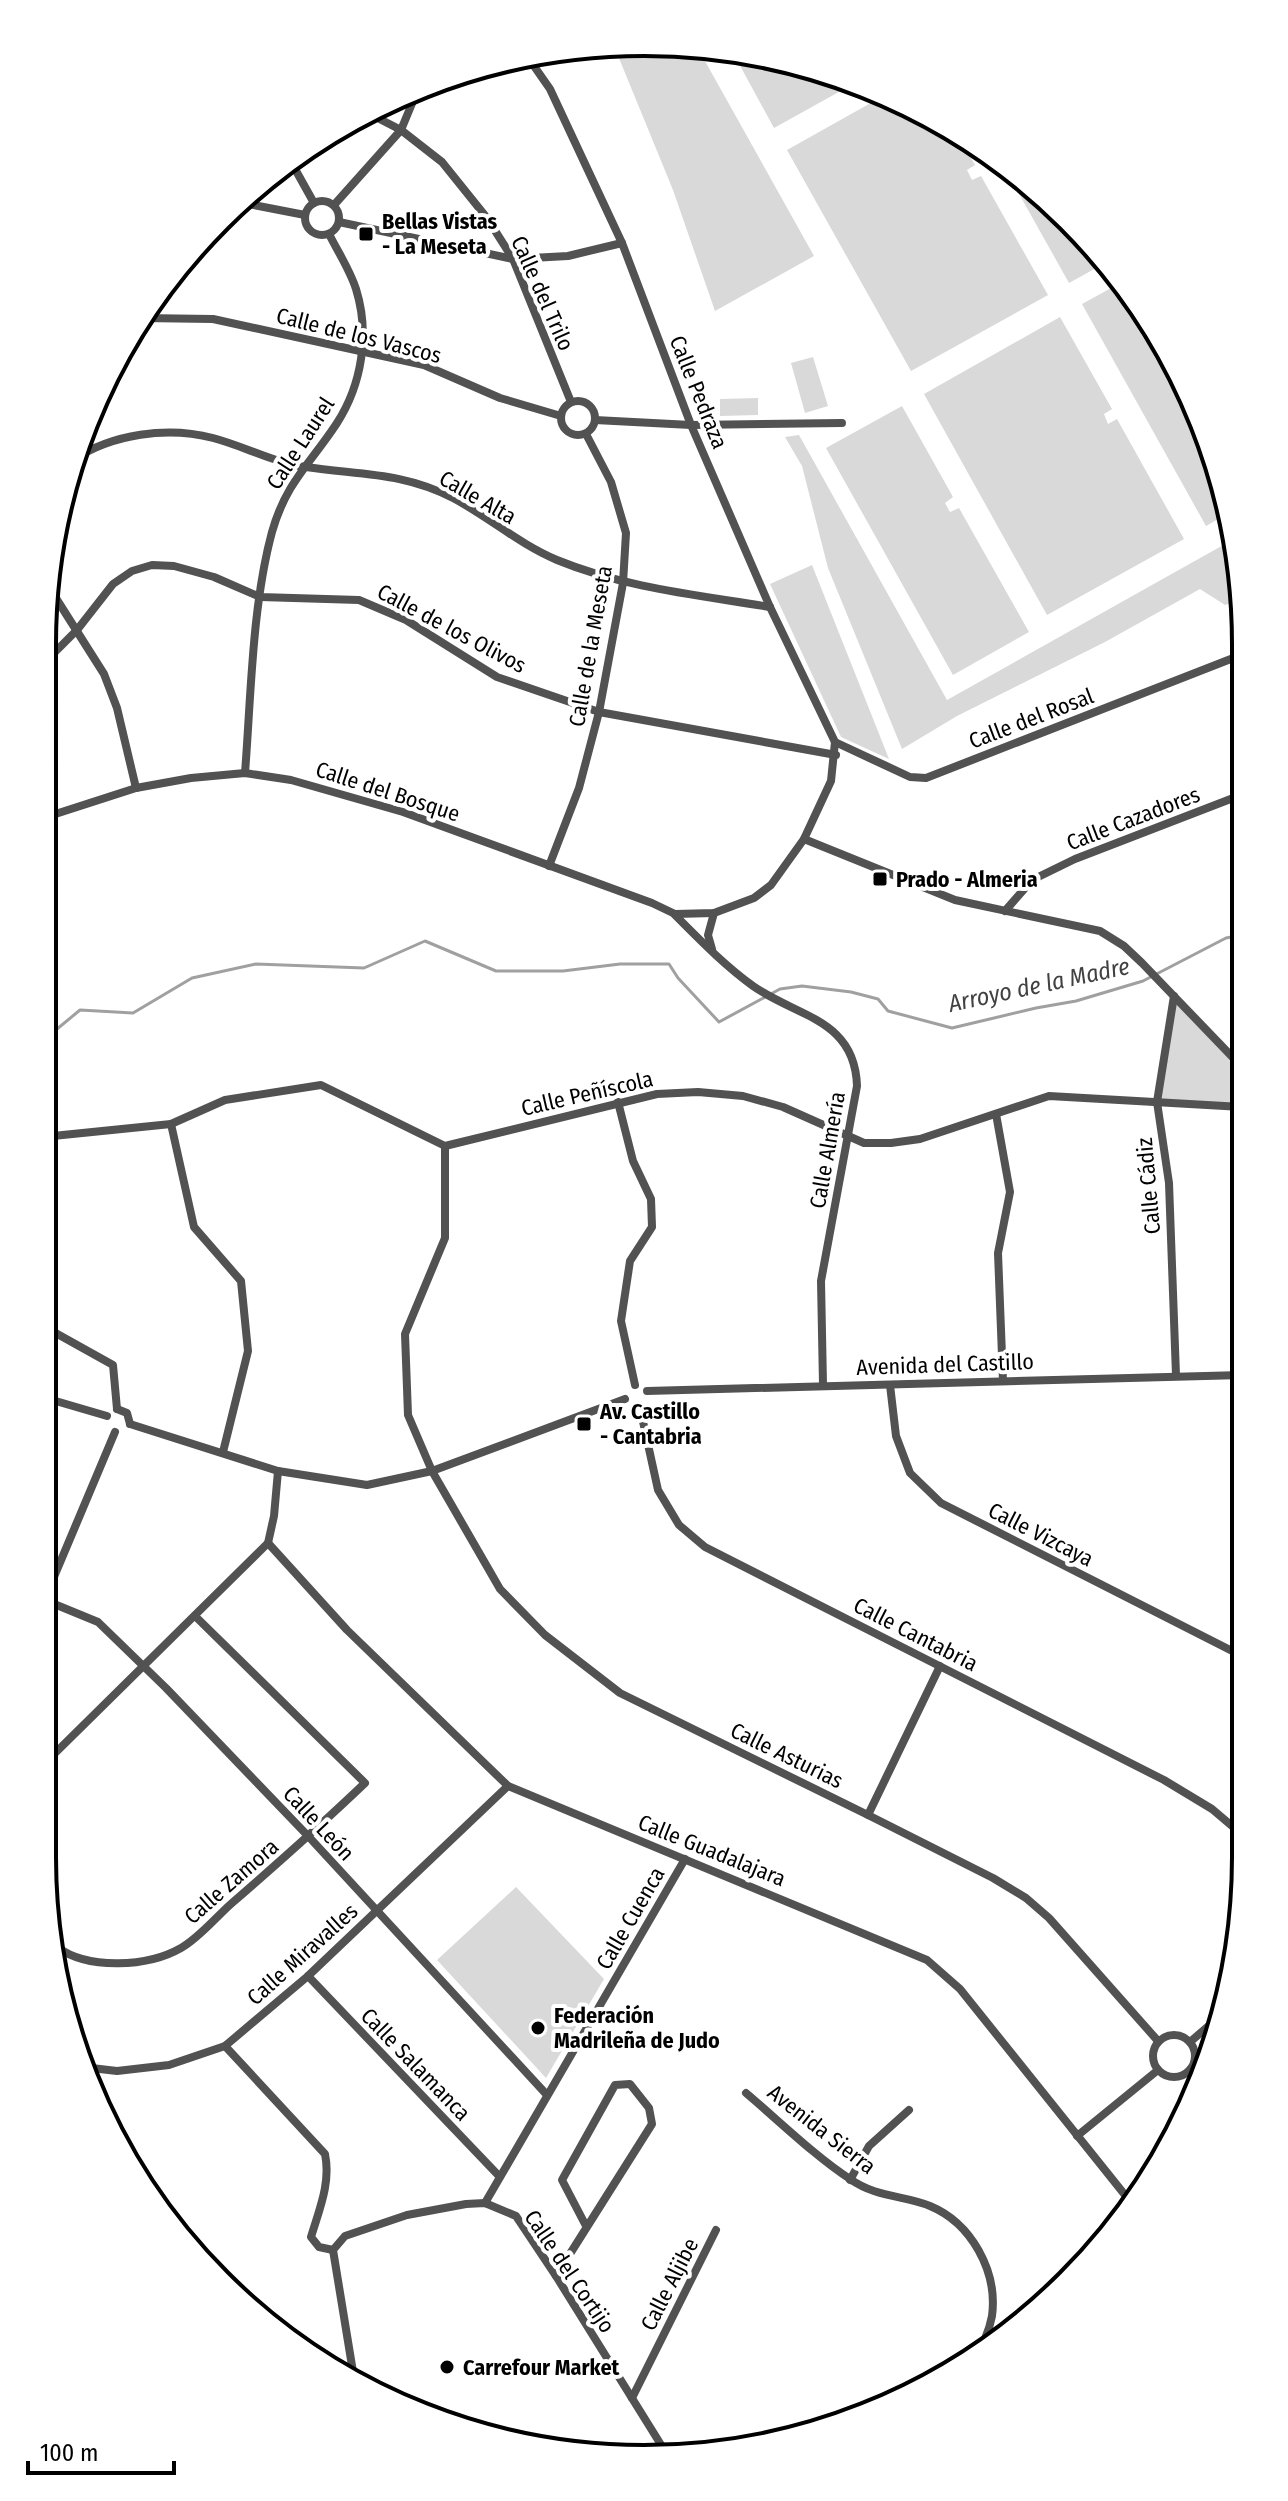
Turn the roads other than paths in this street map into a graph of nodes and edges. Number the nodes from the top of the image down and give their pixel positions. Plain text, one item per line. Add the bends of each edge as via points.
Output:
1 (534, 66) edge
2 (412, 104) edge
3 (380, 119) edge
4 (401, 130) junction
5 (296, 171) edge
6 (314, 203) junction
7 (253, 205) edge
8 (334, 205) junction
9 (305, 215) junction
10 (339, 222) junction
11 (329, 234) junction
12 (622, 243) junction
13 (513, 259) junction
14 (154, 318) edge
15 (363, 352) junction
16 (571, 402) junction
17 (561, 416) junction
18 (595, 420) junction
19 (842, 423) dead end
20 (691, 425) junction
21 (586, 434) junction
22 (89, 451) edge
23 (302, 467) junction
24 (623, 583) junction
25 (260, 597) junction
26 (58, 600) edge
27 (770, 607) junction
28 (77, 630) junction
29 (56, 651) edge
30 (1232, 659) edge
31 (599, 712) junction
32 (835, 742) junction
33 (836, 755) junction
34 (245, 773) junction
35 (136, 788) junction
36 (1232, 798) edge
37 (56, 814) edge
38 (804, 839) junction
39 (549, 866) junction
40 (1005, 911) junction
41 (675, 914) junction
42 (691, 915) junction
43 (710, 922) junction
44 (693, 932) junction
45 (714, 954) junction
46 (1174, 996) junction
47 (1232, 1057) edge
48 (618, 1102) junction
49 (1157, 1102) junction
50 (1232, 1106) edge
51 (996, 1114) junction
52 (171, 1124) junction
53 (56, 1136) edge
54 (847, 1137) junction
55 (445, 1146) junction
56 (56, 1333) edge
57 (1176, 1375) junction
58 (1232, 1375) edge
59 (1003, 1381) junction
60 (635, 1385) junction
61 (823, 1385) junction
62 (890, 1385) junction
63 (647, 1391) junction
64 (625, 1399) junction
65 (56, 1401) edge
66 (640, 1408) junction
67 (117, 1409) junction
68 (107, 1416) junction
69 (130, 1424) junction
70 (115, 1432) junction
71 (223, 1452) junction
72 (278, 1471) junction
73 (432, 1471) junction
74 (268, 1543) junction
75 (56, 1570) edge
76 (56, 1606) edge
77 (195, 1616) junction
78 (1232, 1651) edge
79 (142, 1666) junction
80 (940, 1666) junction
81 (56, 1752) edge
82 (508, 1786) junction
83 (868, 1815) junction
84 (1232, 1826) edge
85 (309, 1837) junction
86 (685, 1859) junction
87 (376, 1910) junction
88 (64, 1952) edge
89 (308, 1976) junction
90 (1206, 2028) edge
91 (1158, 2041) junction
92 (1190, 2042) junction
93 (225, 2046) junction
94 (96, 2068) edge
95 (1158, 2070) junction
96 (1189, 2071) joint
97 (746, 2093) dead end
98 (547, 2095) junction
99 (909, 2110) dead end
100 (1077, 2136) junction
101 (499, 2176) junction
102 (850, 2180) junction
103 (1125, 2195) edge
104 (485, 2203) junction
105 (586, 2226) junction
106 (716, 2230) dead end
107 (333, 2250) junction
108 (556, 2276) junction
109 (987, 2334) edge
110 (352, 2367) edge
111 (632, 2398) junction
112 (661, 2445) edge

1 - 12 street, Calle Pedraza via 550,89
2 - 4 street
3 - 4 street, Calle del Trilo
4 - 8 street
4 - 13 street, Calle del Trilo via 442,162
5 - 6 street
6 - 8 street
6 - 9 street
7 - 9 street
8 - 10 street
9 - 11 street via 311,232
10 - 11 street
10 - 13 street
11 - 15 street, Calle Laurel via 356,288
12 - 13 street via 568,256
12 - 20 street, Calle Pedraza
13 - 16 street, Calle del Trilo
14 - 15 street, Calle de los Vascos via 213,319
15 - 17 street, Calle de los Vascos via 424,365 500,398
15 - 23 street, Calle Laurel via 343,412
16 - 17 street
16 - 18 street via 591,407
17 - 21 street via 565,430
18 - 20 street
18 - 21 street
19 - 20 street
20 - 27 street, Calle Pedraza
21 - 24 street, Calle de la Meseta via 611,482 626,533
22 - 23 street, Calle Alta via 127,436 169,433 210,437
23 - 24 street, Calle Alta via 411,481 453,498 557,560
23 - 25 street, Calle Laurel via 275,522
24 - 27 street, Calle Alta
24 - 31 street, Calle de la Meseta
25 - 28 street, Calle de los Olivos via 214,577 152,565 113,584
25 - 31 street, Calle de los Olivos via 359,600 406,620 497,677
25 - 34 street, Calle Laurel
26 - 28 street
27 - 32 street, Calle Pedraza
28 - 29 street, Calle de los Olivos
28 - 35 street via 113,697
30 - 32 street, Calle del Rosal via 926,778 910,777
31 - 33 street, Calle de los Olivos
31 - 39 street, Calle de la Meseta via 579,788
32 - 33 street
33 - 38 street via 831,781
34 - 35 street, Calle del Bosque
34 - 39 street, Calle del Bosque via 351,796
35 - 37 street, Calle del Bosque
36 - 40 street, Calle Cazadores via 1032,880
38 - 40 street via 955,900
38 - 43 street via 771,885
39 - 41 street, Calle del Bosque
40 - 46 street via 1100,931 1124,946
41 - 42 street, Calle del Bosque
41 - 44 street, Calle Almería
42 - 43 street, Calle del Bosque via 702,914
42 - 44 street
43 - 44 street
43 - 45 street
44 - 45 street, Calle Almería
45 - 54 street, Calle Almería via 753,986 820,1019 838,1034 857,1068
46 - 47 street
46 - 49 street, Calle Cádiz
48 - 54 street, Calle Peñíscola via 698,1092 743,1096 783,1107
48 - 55 street, Calle Peñíscola
48 - 60 street via 633,1161 651,1199 652,1227 630,1261 621,1321
49 - 50 street, Calle Peñíscola
49 - 51 street, Calle Peñíscola via 1049,1096
49 - 57 street, Calle Cádiz via 1169,1183
51 - 54 street, Calle Peñíscola via 920,1139 864,1143
51 - 59 street via 1010,1192 998,1253
52 - 53 street
52 - 55 street via 225,1100 321,1085
52 - 71 street via 194,1227 241,1281 248,1351
54 - 61 street, Calle Almería via 821,1281
55 - 73 street, Calle Asturias via 445,1238 405,1334 408,1415
56 - 67 street via 113,1365
57 - 58 street, Avenida del Castillo
57 - 59 street, Avenida del Castillo
59 - 62 street, Avenida del Castillo
60 - 63 street
60 - 64 street
61 - 62 street, Avenida del Castillo
61 - 63 street, Avenida del Castillo
62 - 78 street, Calle Vizcaya via 896,1436 910,1473 941,1503
63 - 66 street
64 - 66 street
64 - 73 street
65 - 68 street
66 - 80 street, Calle Cantabria via 658,1490 679,1525 705,1547
67 - 68 street
67 - 69 street via 127,1413
68 - 70 street
69 - 70 street
69 - 71 street
70 - 75 street
71 - 72 street
72 - 73 street via 367,1485
72 - 74 street
73 - 83 street, Calle Asturias via 500,1589 545,1635 620,1693
74 - 77 street
74 - 82 street, Calle Guadalajara via 347,1630
76 - 79 street, Calle León via 98,1622
77 - 79 street
77 - 85 street, Calle Zamora via 365,1783
79 - 81 street
79 - 85 street, Calle León
80 - 83 street
80 - 84 street, Calle Cantabria via 1182,1789
82 - 86 street, Calle Guadalajara
82 - 87 street, Calle Miravalles
83 - 91 street, Calle Asturias via 1026,1898
85 - 87 street, Calle León
85 - 88 street, Calle Zamora via 181,1948 109,1964
86 - 98 street, Calle Cuenca
86 - 100 street, Calle Guadalajara via 927,1960 960,1989
87 - 89 street, Calle Miravalles
87 - 98 street, Calle León
89 - 93 street, Calle Miravalles
89 - 101 street, Calle Salamanca
90 - 92 street
91 - 92 street via 1177,2035
91 - 95 street via 1152,2054
92 - 96 street via 1195,2058
93 - 94 street, Calle Miravalles via 169,2065
93 - 107 street via 325,2154 326,2184 311,2237 319,2247
95 - 96 street via 1171,2077
95 - 100 street
97 - 102 street, Avenida Sierra
98 - 101 street, Calle Cuenca
99 - 102 street via 869,2146
100 - 103 street, Calle Guadalajara
101 - 104 street, Calle Cuenca
102 - 109 street, Avenida Sierra via 885,2196 928,2205 955,2219 974,2240 990,2281 992,2314
104 - 107 street via 407,2215 345,2236
104 - 108 street, Calle del Cortijo via 516,2216
105 - 105 street via 652,2124 649,2108 630,2084 615,2085 562,2180
105 - 108 street
106 - 111 street, Calle Aljibe
107 - 110 street
108 - 111 street, Calle del Cortijo
111 - 112 street, Calle del Cortijo

